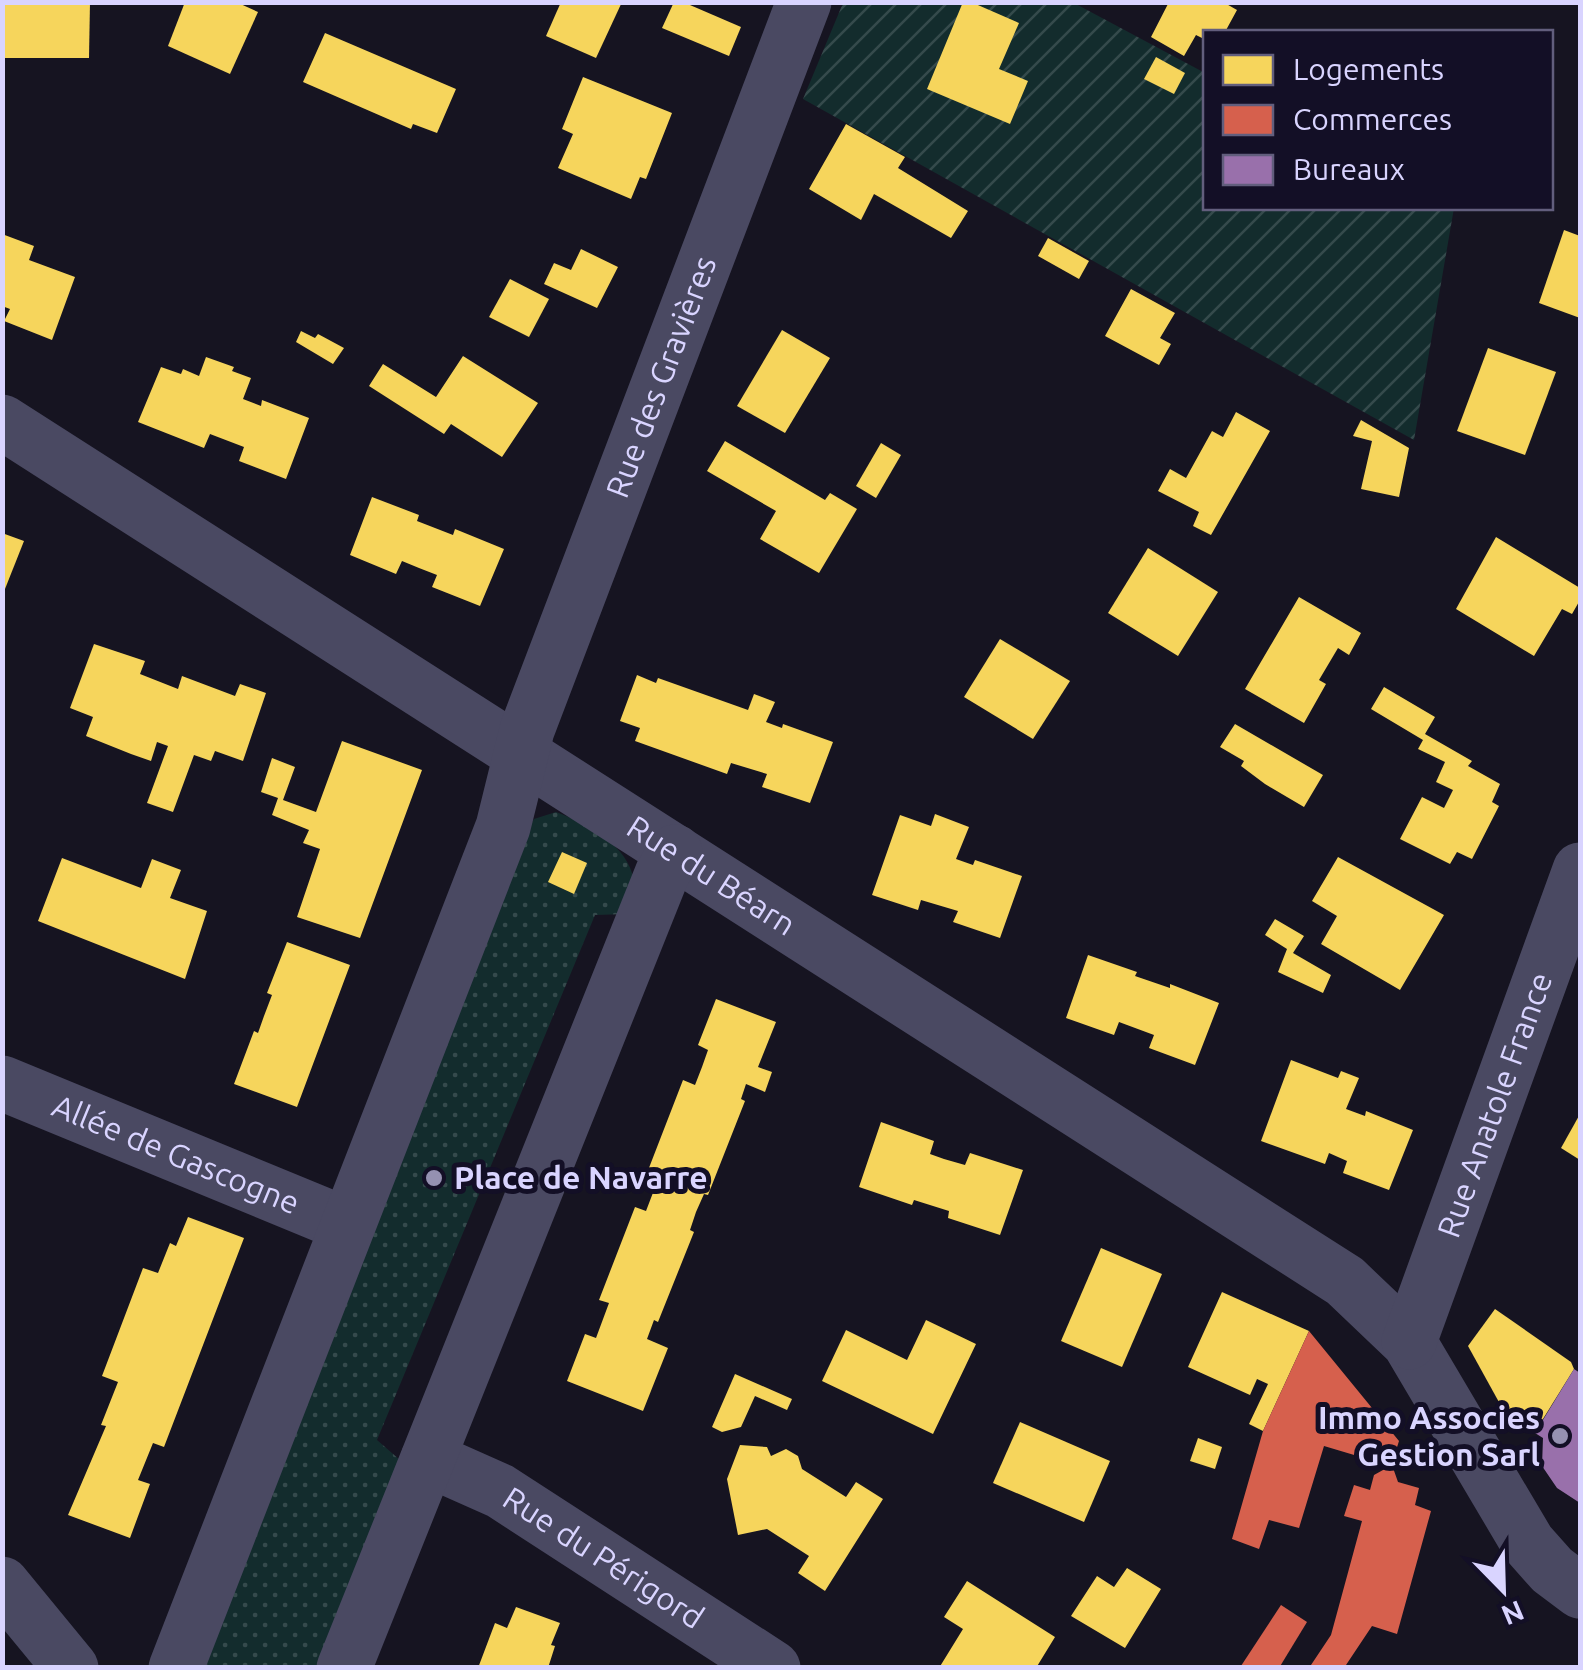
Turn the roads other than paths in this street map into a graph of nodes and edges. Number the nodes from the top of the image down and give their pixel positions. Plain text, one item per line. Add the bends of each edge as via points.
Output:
1 (804, 2) edge
2 (2, 422) edge
3 (521, 754) junction
4 (675, 852) junction
5 (1580, 870) edge
6 (2, 1083) edge
7 (348, 1225) junction
8 (1409, 1342) junction
9 (428, 1459) junction
10 (2, 1584) edge
11 (1580, 1591) edge
12 (71, 1668) edge
13 (176, 1668) edge
14 (344, 1668) edge
15 (773, 1668) edge

1 - 3 street, Rue des Gravières
2 - 3 street, Rue du Béarn
3 - 4 street, Rue du Béarn
3 - 7 street via 503,827
4 - 8 street, Rue du Béarn via 1345,1281
4 - 9 street
5 - 8 street, Rue Anatole France
6 - 7 street, Allée de Gascogne
7 - 13 street
8 - 11 street, Rue du Béarn via 1528,1542
9 - 14 street
9 - 15 street, Rue du Périgord via 500,1491
10 - 12 street

